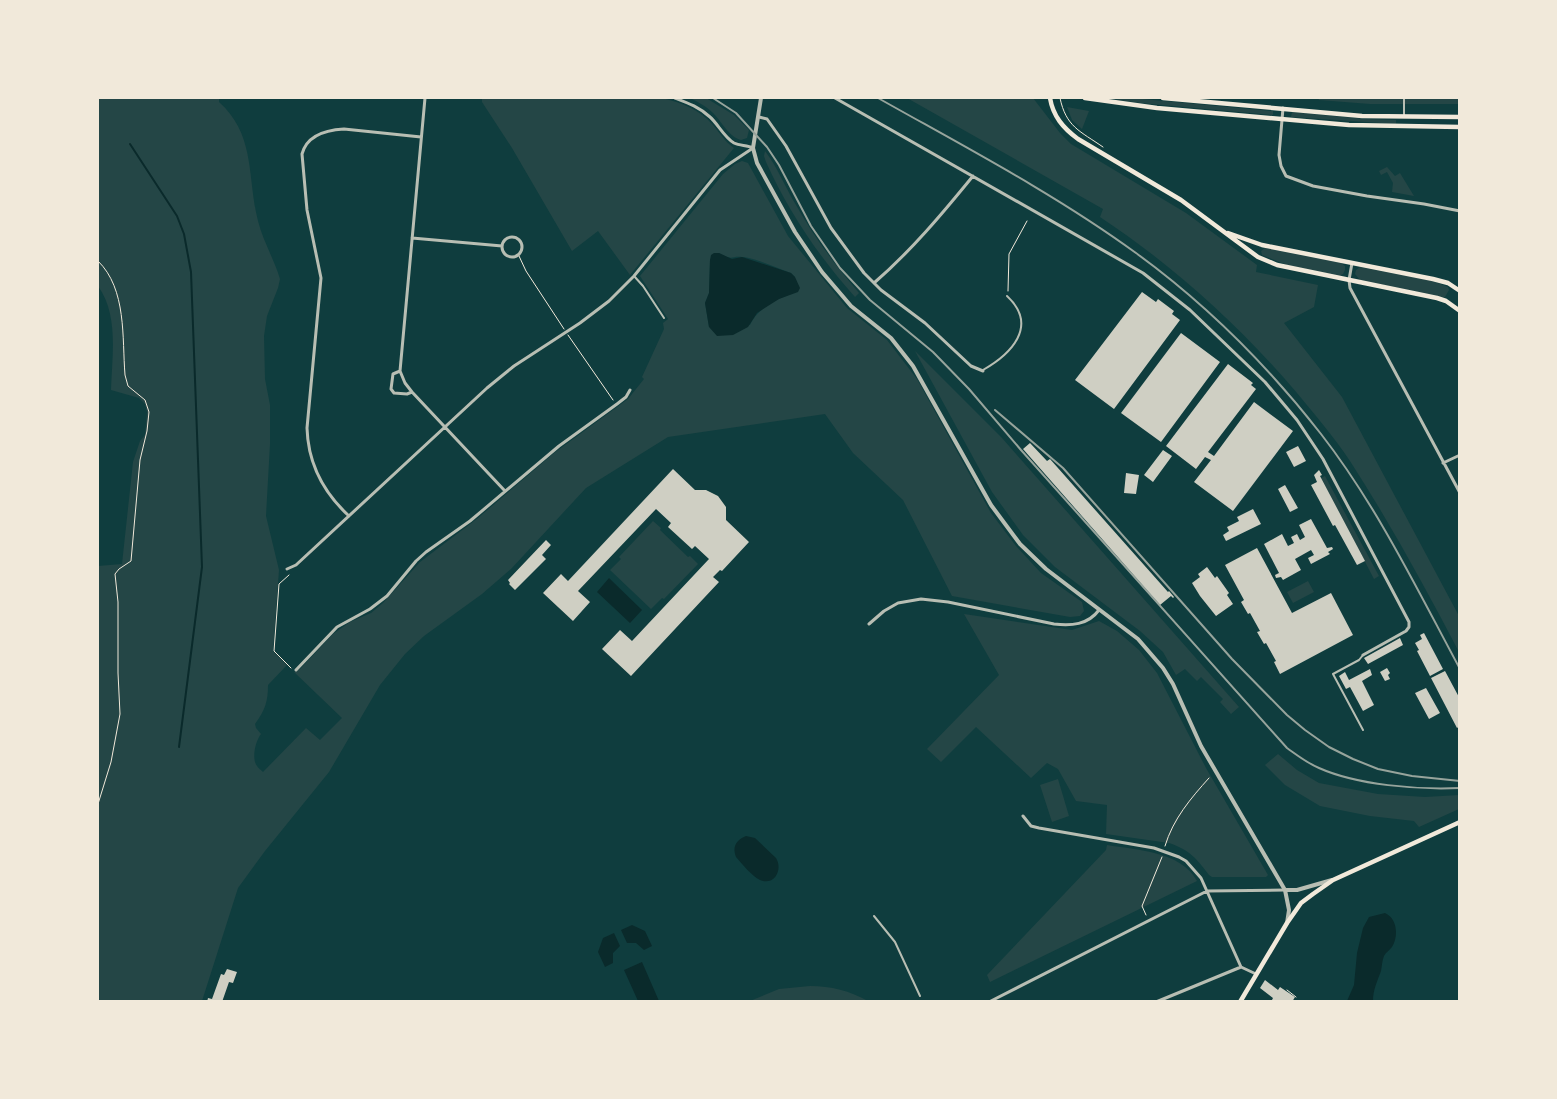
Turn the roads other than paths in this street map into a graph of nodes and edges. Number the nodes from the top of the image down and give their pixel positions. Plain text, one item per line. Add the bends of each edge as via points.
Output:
1 (425, 98) edge
2 (675, 98) edge
3 (762, 98) edge
4 (835, 98) edge
5 (1050, 98) edge
6 (1085, 98) edge
7 (1163, 98) edge
8 (1404, 98) edge
9 (1283, 108) junction
10 (1404, 116) junction
11 (759, 117) junction
12 (1460, 117) edge
13 (1282, 119) junction
14 (1460, 127) edge
15 (421, 137) junction
16 (753, 148) junction
17 (973, 176) junction
18 (1460, 211) edge
19 (1226, 233) junction
20 (412, 238) junction
21 (502, 246) junction
22 (1352, 262) junction
23 (634, 276) junction
24 (1350, 280) junction
25 (874, 283) junction
26 (1460, 290) edge
27 (1007, 296) road end
28 (1460, 311) edge
29 (664, 318) dead end
30 (400, 371) junction
31 (982, 371) joint
32 (630, 390) dead end
33 (412, 392) junction
34 (446, 426) junction
35 (1460, 455) edge
36 (1444, 463) junction
37 (505, 491) junction
38 (1460, 493) edge
39 (349, 516) junction
40 (287, 569) dead end
41 (1099, 610) junction
42 (869, 624) dead end
43 (1363, 655) joint
44 (296, 670) road end
45 (1363, 730) dead end
46 (1023, 816) dead end
47 (1460, 822) edge
48 (1333, 880) junction
49 (1285, 890) junction
50 (1208, 891) junction
51 (874, 916) dead end
52 (1287, 923) junction
53 (1241, 967) junction
54 (1256, 974) junction
55 (920, 996) dead end
56 (989, 1002) edge
57 (1156, 1002) edge
58 (1240, 1002) edge

1 - 15 street
2 - 16 street via 696,106 732,142
3 - 11 street
4 - 17 street
5 - 19 main road via 1055,116 1078,139 1181,200
6 - 13 main road
7 - 9 main road
8 - 10 lane
9 - 10 main road via 1362,116
9 - 13 street
10 - 12 main road
11 - 16 street
11 - 25 street via 767,119 786,146 831,228
13 - 14 main road via 1379,127
13 - 18 street via 1279,155 1286,176 1313,186
15 - 20 street
15 - 39 street via 331,130 312,138 302,154 307,210 321,278 308,440 319,478 330,496
16 - 23 street via 720,170
16 - 41 street via 757,163 795,232 822,272 851,306 891,338 913,366 990,505 1020,544 1046,569
17 - 25 street via 935,224
17 - 43 street via 1143,273 1190,310 1282,400 1323,459 1409,622 1406,631
19 - 22 main road via 1262,245
19 - 24 main road via 1258,257 1277,265
20 - 21 street
20 - 30 street
21 - 21 street via 508,258 519,256 521,242 518,238 510,236
22 - 24 street
22 - 26 main road via 1434,279
23 - 29 lane
23 - 34 street via 593,314 499,378
24 - 28 main road via 1438,298
24 - 36 street via 1350,288
25 - 31 street via 925,323 971,366
27 - 31 lane via 1019,309 1022,326 1018,338 1003,358
30 - 33 street
30 - 33 street via 394,374 391,389 394,394
32 - 37 street via 626,397
33 - 34 street
34 - 37 street
34 - 39 street
35 - 36 street
36 - 38 street
37 - 44 street via 426,552 379,603 337,627
39 - 40 street via 296,565
41 - 42 street via 1093,618 1071,626 942,601 912,599 891,606
41 - 49 street via 1138,639 1163,668 1212,765
43 - 45 lane via 1333,674
46 - 50 street via 1031,826 1038,828 1154,848 1174,855 1192,866
47 - 48 main road
48 - 49 street
48 - 52 main road via 1301,903
49 - 50 street
49 - 52 street via 1289,910
50 - 53 street
50 - 56 street
51 - 55 lane via 891,934
52 - 54 main road
53 - 54 street
53 - 57 street
54 - 58 main road

